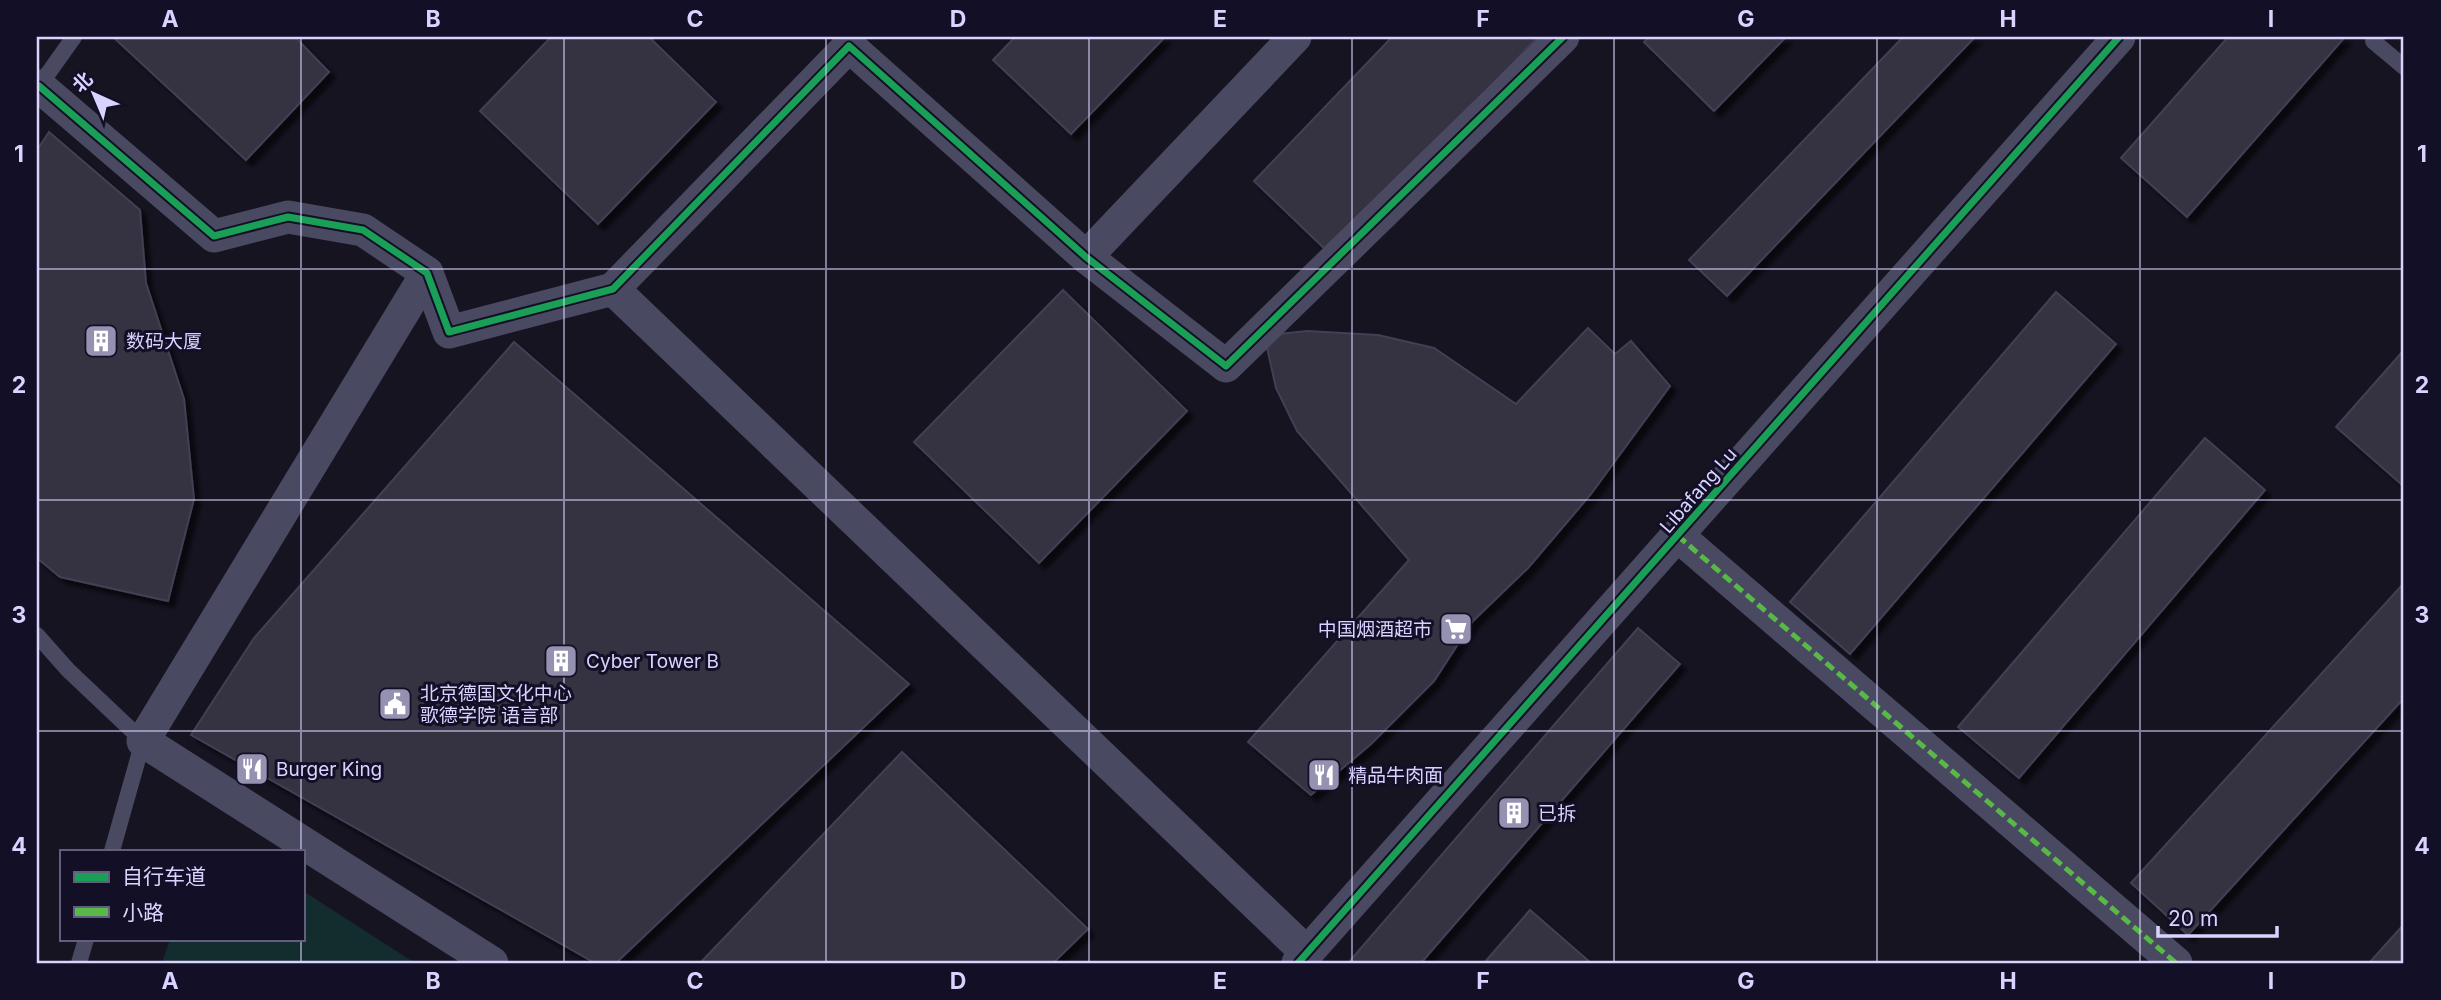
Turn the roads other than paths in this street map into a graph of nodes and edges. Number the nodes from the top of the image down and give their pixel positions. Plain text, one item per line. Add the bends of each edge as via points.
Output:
1 (74, 37) edge
2 (1295, 37) edge
3 (1563, 37) edge
4 (2119, 37) edge
5 (2376, 37) edge
6 (853, 41) edge
7 (2404, 67) edge
8 (38, 88) edge
9 (1086, 257) junction
10 (427, 272) junction
11 (613, 289) junction
12 (1678, 537) junction
13 (37, 635) edge
14 (144, 740) junction
15 (112, 850) edge
16 (86, 940) edge
17 (1303, 958) edge
18 (79, 963) edge
19 (492, 963) edge
20 (2176, 963) edge

1 - 8 lane
2 - 9 street
3 - 9 street via 1226,366
4 - 12 street, Libafang Lu
5 - 7 lane via 2373,41
6 - 9 street
6 - 11 street
8 - 10 street via 214,236 288,217 363,230
10 - 11 street via 449,332
10 - 14 street
11 - 17 street
12 - 17 street, Libafang Lu
12 - 20 street
13 - 14 lane
14 - 15 lane
14 - 19 street
16 - 18 lane

